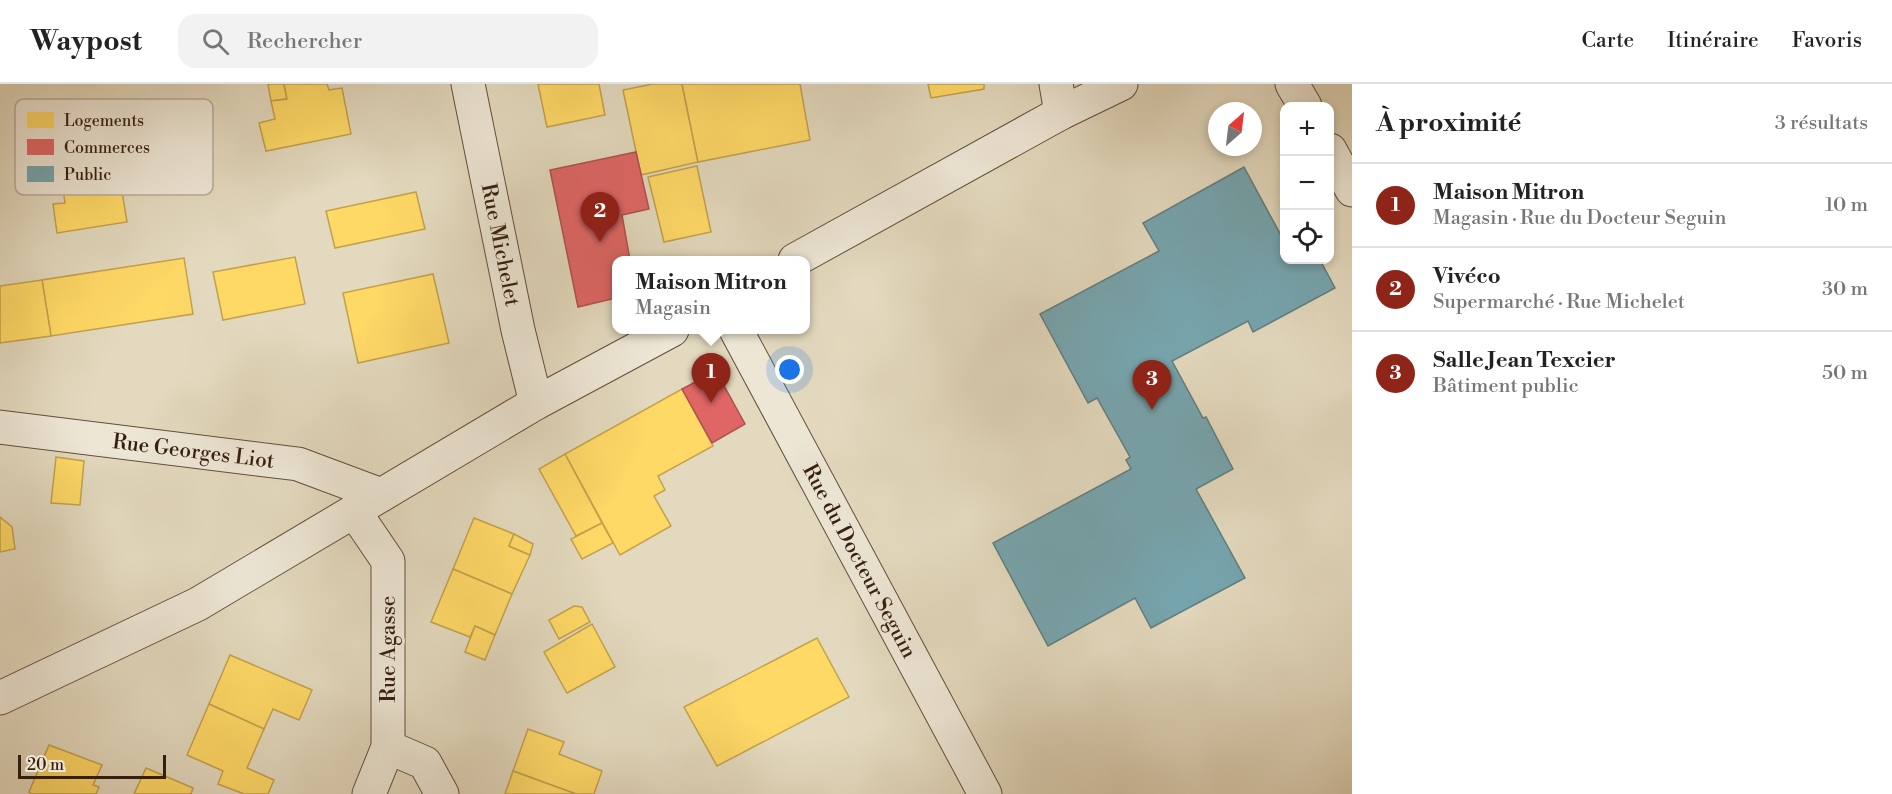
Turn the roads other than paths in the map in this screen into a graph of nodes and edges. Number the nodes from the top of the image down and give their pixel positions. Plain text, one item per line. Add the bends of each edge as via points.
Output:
1 (468, 84) edge
2 (1121, 84) edge
3 (1292, 84) edge
4 (1059, 98) edge
5 (1303, 102) edge
6 (1332, 156) edge
7 (1352, 190) edge
8 (803, 256) edge
9 (664, 334) edge
10 (738, 334) edge
11 (536, 402) junction
12 (0, 427) edge
13 (368, 503) junction
14 (0, 698) edge
15 (388, 747) junction
16 (369, 794) edge
17 (442, 794) edge
18 (985, 794) edge

1 - 11 street, Rue Michelet
2 - 4 street
3 - 5 street
4 - 8 street
6 - 7 street
9 - 11 street
10 - 18 street, Rue du Docteur Seguin
11 - 13 street
12 - 13 street, Rue Georges Liot via 298,464
13 - 14 street via 198,604
13 - 15 street, Rue Agasse via 388,561
15 - 16 street, Rue Agasse
15 - 17 street via 425,763

